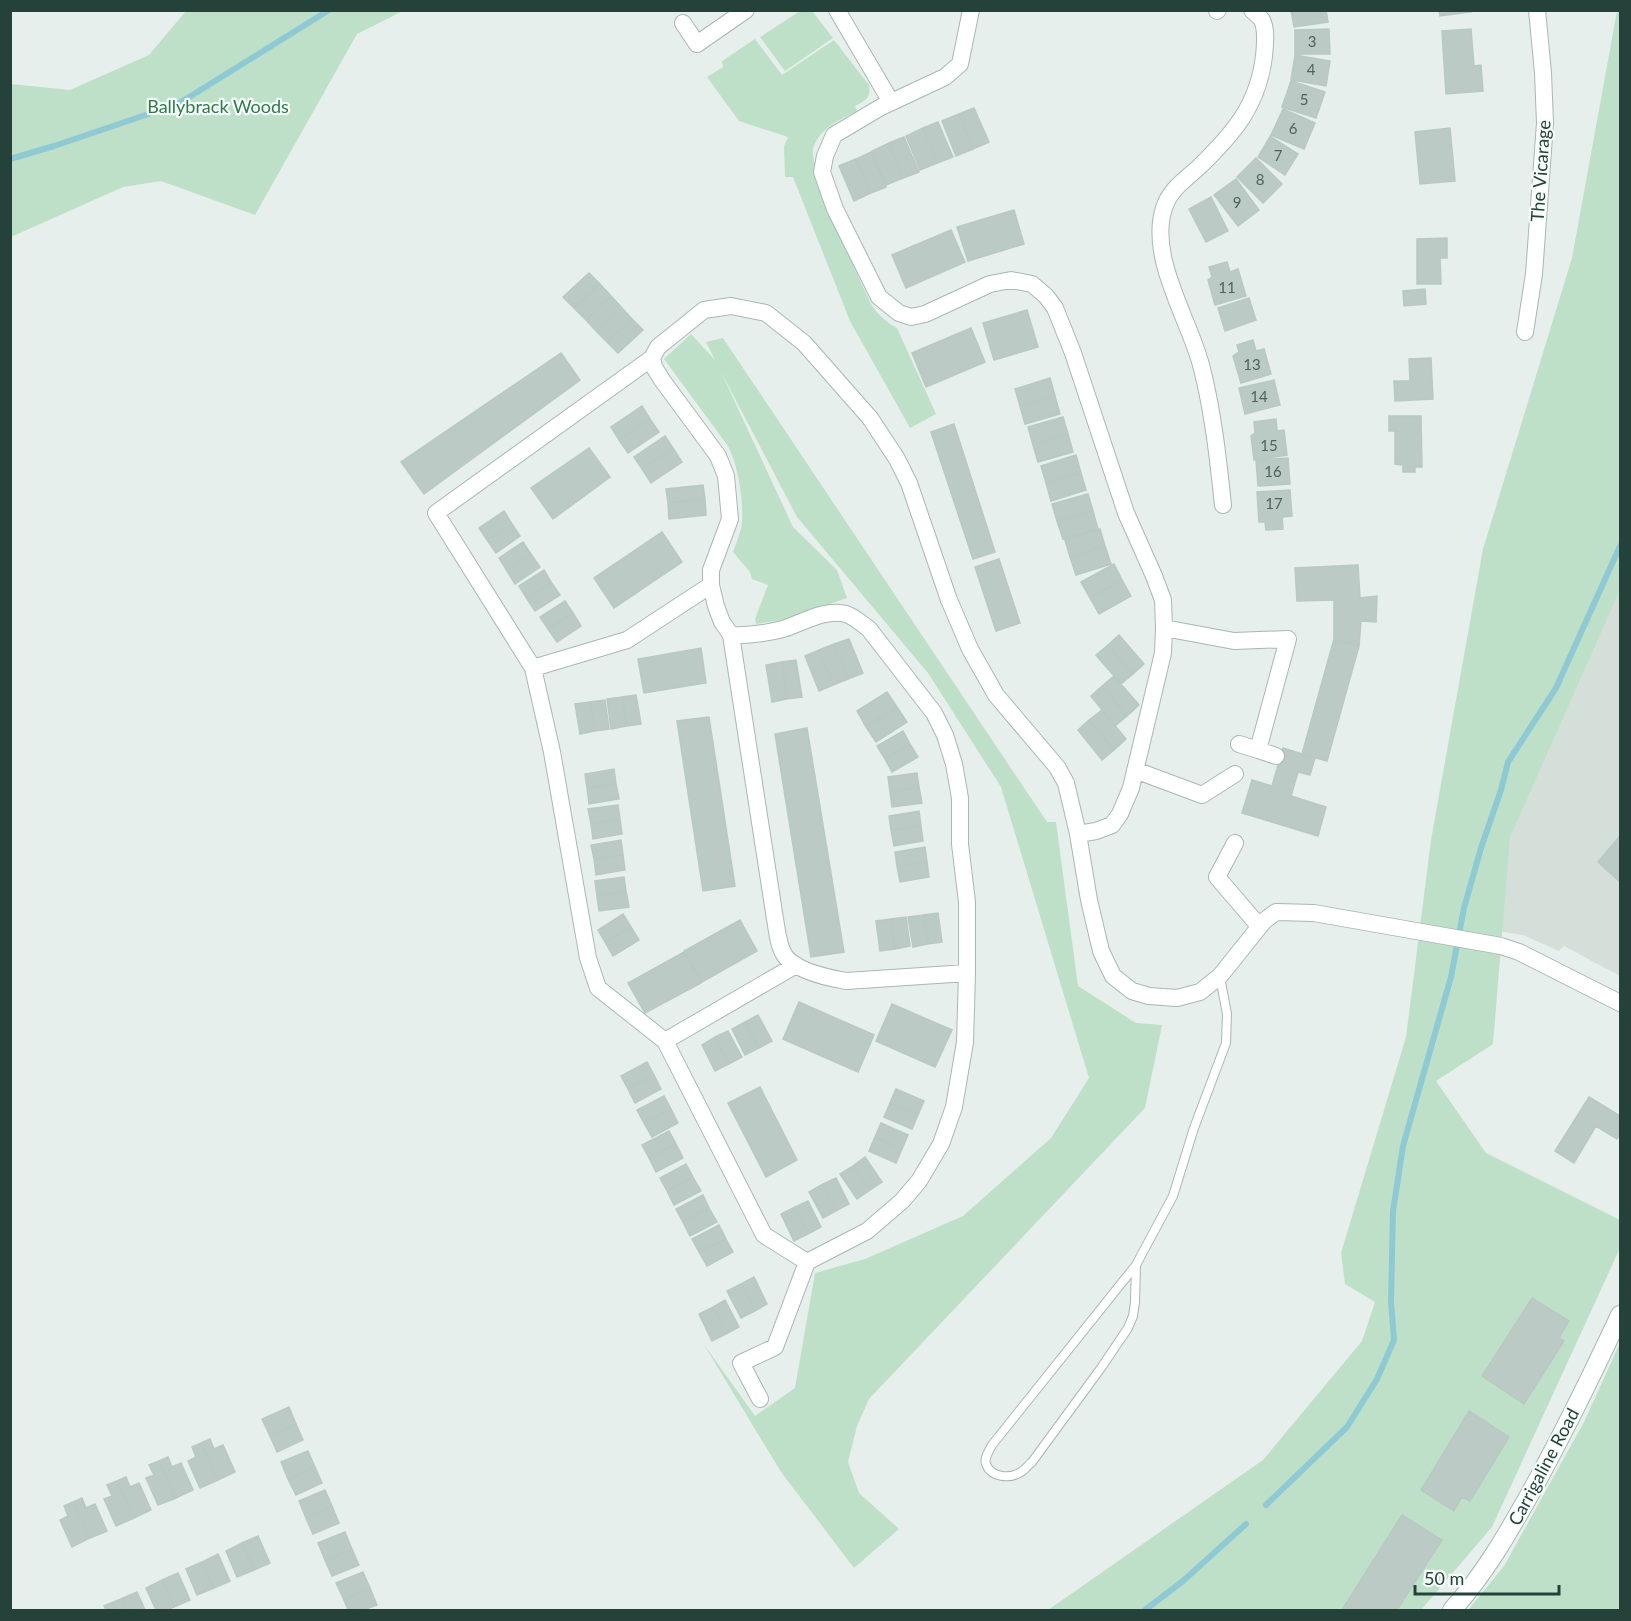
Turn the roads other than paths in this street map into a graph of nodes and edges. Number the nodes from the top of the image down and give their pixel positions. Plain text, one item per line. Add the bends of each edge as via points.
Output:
1 (746, 10) edge
2 (837, 10) edge
3 (971, 10) edge
4 (1252, 10) edge
5 (1537, 10) edge
6 (683, 23) dead end
7 (891, 102) junction
8 (1525, 332) dead end
9 (652, 358) junction
10 (1223, 505) dead end
11 (711, 585) junction
12 (1164, 628) junction
13 (732, 635) junction
14 (533, 668) junction
15 (1239, 744) dead end
16 (1258, 750) junction
17 (1276, 756) dead end
18 (1136, 770) junction
19 (1235, 774) dead end
20 (1078, 834) junction
21 (1234, 843) dead end
22 (1259, 926) junction
23 (796, 965) junction
24 (968, 973) junction
25 (1220, 976) junction
26 (1620, 1003) edge
27 (665, 1041) junction
28 (807, 1262) junction
29 (1136, 1265) junction
30 (1620, 1315) edge
31 (760, 1399) dead end
32 (1452, 1611) edge

1 - 6 street via 697,44
2 - 7 street
3 - 7 street via 960,64 945,77
4 - 10 street via 1262,20 1266,39 1262,69 1250,105 1228,138 1173,190 1163,209 1160,235 1164,262 1200,363 1216,435
5 - 8 street, The Vicarage via 1545,123 1534,274
7 - 12 street via 834,135 822,172 835,209 879,297 899,313 910,316 925,314 990,284 1011,280 1032,284 1046,296 1074,353 1126,513 1163,600
9 - 11 street via 662,380 718,456 726,476 730,519 711,570
9 - 14 street via 436,513
9 - 20 street via 658,347 704,310 731,306 766,313 804,344 870,418 897,459 970,649 996,695 1057,767 1066,783
11 - 13 street via 722,622
11 - 14 street via 627,639
12 - 16 street via 1234,640 1288,639
12 - 18 street via 1163,653
13 - 23 street via 780,946 785,957
13 - 24 street via 780,629 825,614 846,614 869,629 934,712 954,764 960,798
14 - 27 street via 552,752 588,958 598,988
15 - 16 street
16 - 17 street
18 - 19 street via 1202,795
18 - 20 street via 1112,825
20 - 25 street via 1101,951 1113,976 1132,990 1149,996 1177,998 1200,992
21 - 22 street via 1217,877
22 - 25 street
22 - 26 street via 1276,912 1314,913 1501,946
23 - 24 street via 846,981
23 - 27 street
24 - 28 street via 964,1042 954,1107 941,1144 919,1181 886,1216 867,1231
25 - 29 lane via 1227,1014 1226,1042 1173,1196
27 - 28 street via 764,1235
28 - 31 street via 775,1347 741,1363
29 - 29 lane via 992,1446 986,1464 993,1473 1006,1477 1022,1472 1101,1368 1134,1316
30 - 32 main road, Carrigaline Road via 1566,1428 1506,1538

